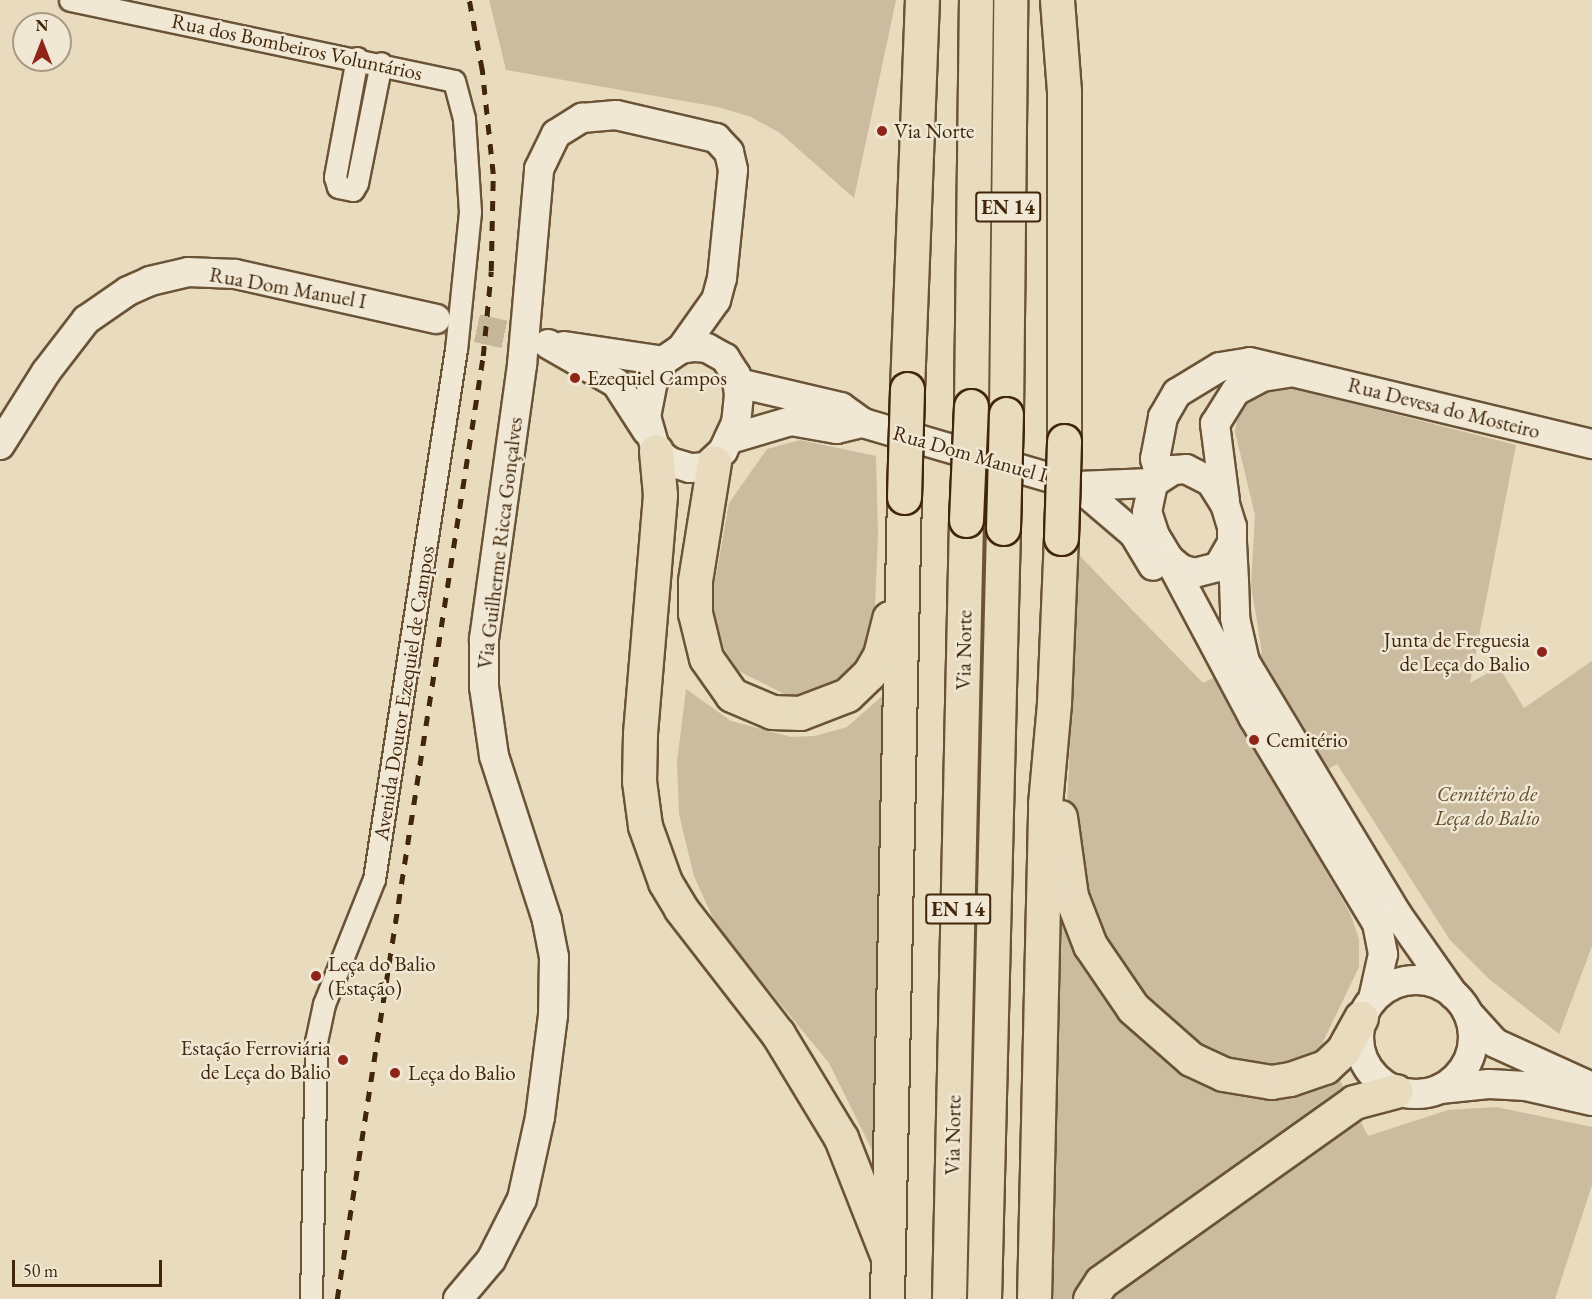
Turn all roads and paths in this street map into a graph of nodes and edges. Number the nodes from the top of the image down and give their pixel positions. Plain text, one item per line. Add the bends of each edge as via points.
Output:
1 (70, 0) edge
2 (922, 0) edge
3 (976, 0) edge
4 (1010, 0) edge
5 (1057, 0) edge
6 (140, 7) edge
7 (357, 58) junction
8 (381, 63) junction
9 (454, 81) joint
10 (716, 300) junction
11 (436, 319) tunnel mouth
12 (672, 355) junction
13 (731, 371) junction
14 (1296, 372) junction
15 (862, 423) junction
16 (652, 441) junction
17 (1592, 444) edge
18 (0, 445) edge
19 (722, 450) junction
20 (1156, 479) junction
21 (1084, 491) junction
22 (903, 497) junction
23 (1225, 504) junction
24 (1232, 543) junction
25 (1162, 548) junction
26 (1054, 703) junction
27 (1253, 717) junction
28 (1461, 1004) junction
29 (1367, 1009) junction
30 (1592, 1087) edge
31 (1440, 1089) junction
32 (1396, 1091) junction
33 (1592, 1101) edge
34 (887, 1255) junction
35 (311, 1299) edge
36 (458, 1299) edge
37 (887, 1299) edge
38 (949, 1299) edge
39 (984, 1299) edge
40 (1034, 1299) edge
41 (1090, 1299) edge

1 - 6 street, Rua dos Bombeiros Voluntários
2 - 22 highway, bridge
3 - 38 highway, Via Norte / EN 14, bridge via 971,406
4 - 39 highway, Via Norte / EN 14, bridge via 1006,414
5 - 26 highway, bridge via 1064,92 1064,441
6 - 7 street, Rua dos Bombeiros Voluntários
7 - 8 street, Rua dos Bombeiros Voluntários
7 - 8 street via 334,177 338,187 352,190 357,183
8 - 9 street, Rua dos Bombeiros Voluntários
9 - 35 street, Avenida Doutor Ezequiel de Campos via 464,119 470,212 459,327 374,879 324,1004 316,1041
10 - 12 main road
10 - 13 main road
10 - 36 main road, Via Guilherme Ricca Gonçalves via 722,278 733,170 733,160 724,144 716,138 604,114 582,118 556,134 538,169 522,365 484,639 484,687 503,791 547,920 554,957 554,1005 540,1117 522,1199 491,1260
11 - 18 main road, Rua Dom Manuel I via 235,274 188,272 150,281 86,320 46,372
12 - 13 main road via 707,348
12 - 16 main road via 650,394
12 - 16 main road via 548,344 616,383
13 - 15 main road, Rua Dom Manuel I via 841,406
13 - 19 main road via 738,408
14 - 17 main road, Rua Devesa do Mosteiro
14 - 20 main road, Rua Devesa do Mosteiro via 1250,362 1220,367 1177,393 1163,417 1155,459
14 - 23 main road via 1262,377 1236,391 1225,405 1215,424
15 - 19 main road, Rua Dom Manuel I via 836,429 790,421
15 - 21 main road, Rua Dom Manuel I
16 - 19 main road via 680,467 698,468
16 - 34 highway via 660,495 640,734 639,781 645,826 665,882 681,909 778,1034 841,1138
19 - 22 highway via 696,580 695,613 706,658 719,680 732,695 772,712 800,713 823,706 847,695 869,674 887,635 896,527
20 - 21 main road, Rua Dom Manuel I
20 - 23 main road via 1173,470 1199,473 1211,482
20 - 25 main road via 1147,512
21 - 25 main road, Rua Dom Manuel I via 1115,502
21 - 27 main road via 1134,534 1218,678
22 - 34 highway
23 - 24 main road
24 - 25 main road via 1218,567 1207,572 1181,568
24 - 28 main road via 1235,618 1245,662 1397,914
25 - 27 main road
26 - 29 highway via 1059,807 1071,896 1090,945 1133,1008 1191,1059 1224,1074 1271,1082 1325,1066 1343,1050
26 - 40 highway via 1045,804
27 - 29 main road via 1377,923 1383,954
28 - 29 main road via 1435,984 1413,980 1391,986
28 - 30 main road via 1495,1043
28 - 31 main road via 1473,1034 1470,1056 1459,1075
29 - 32 main road via 1358,1040 1364,1062 1377,1080
31 - 32 main road via 1419,1095
31 - 33 main road via 1489,1084 1526,1086
32 - 41 highway via 1354,1102 1101,1282
34 - 37 highway

